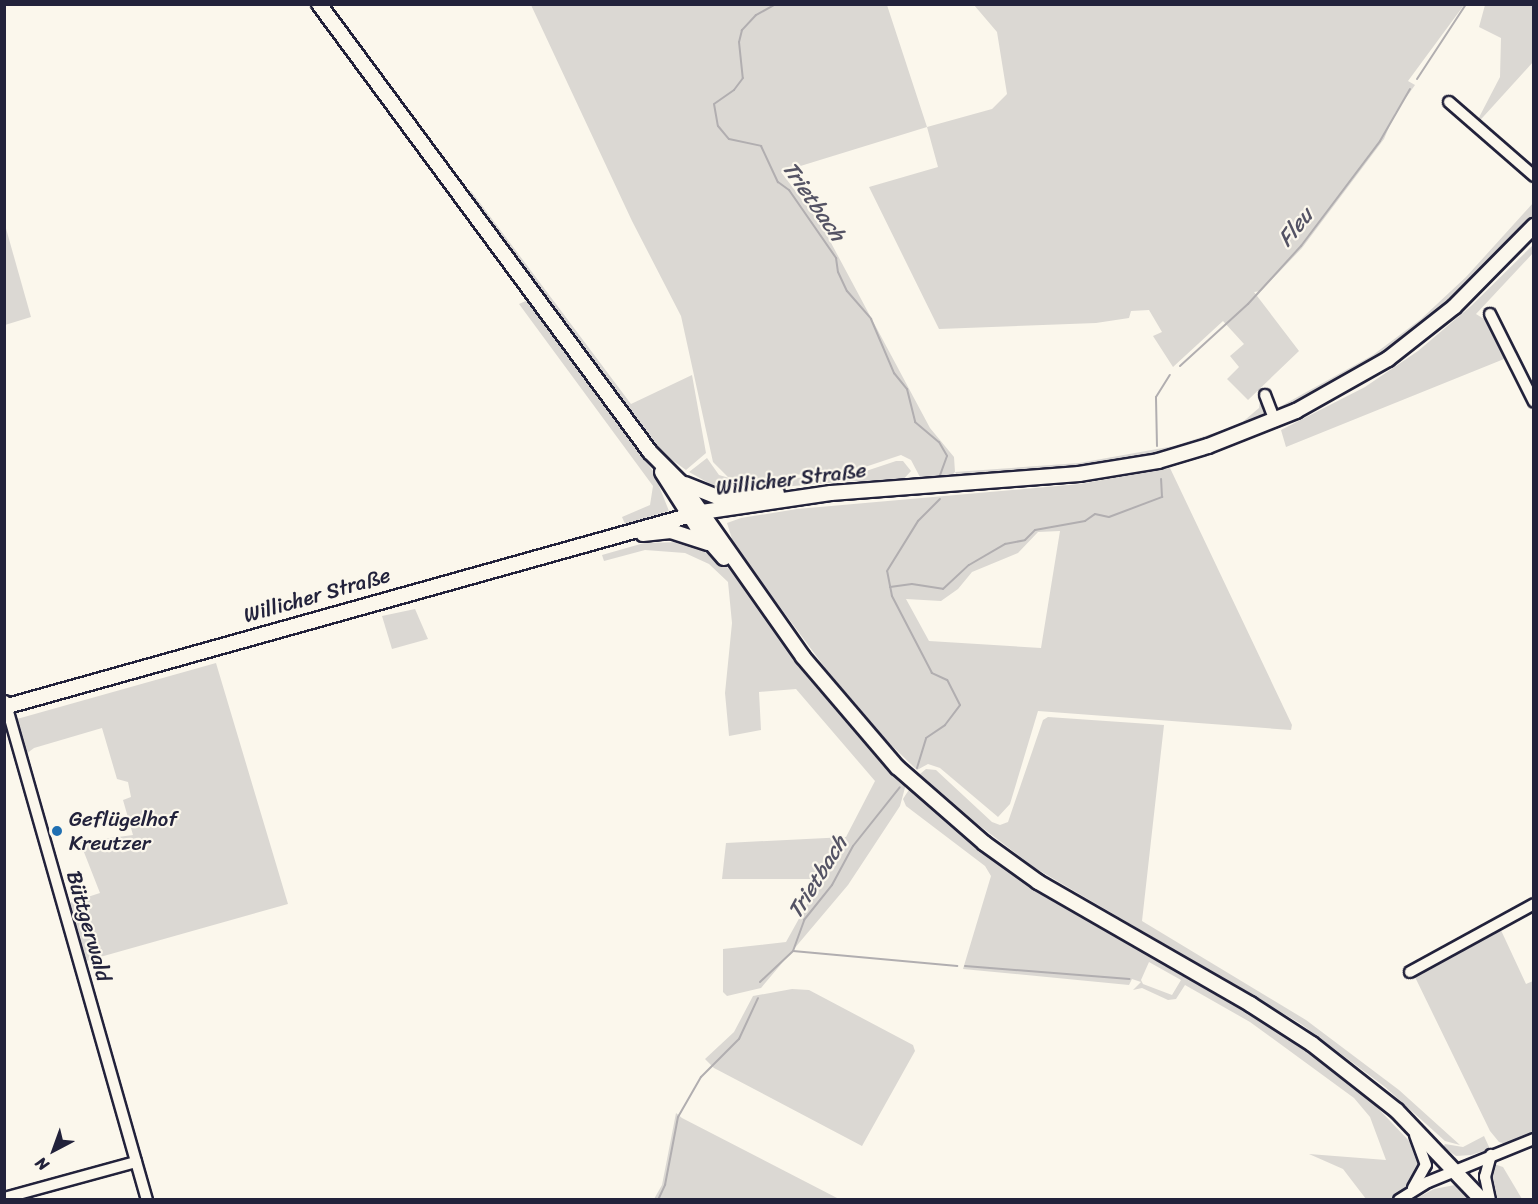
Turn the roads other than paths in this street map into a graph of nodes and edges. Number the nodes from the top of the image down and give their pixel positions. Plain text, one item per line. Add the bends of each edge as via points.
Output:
1 (319, 4) edge
2 (1449, 102) dead end
3 (1533, 176) edge
4 (1533, 226) edge
5 (1533, 232) edge
6 (1518, 242) junction
7 (1490, 314) dead end
8 (1265, 395) dead end
9 (1533, 402) edge
10 (1275, 421) junction
11 (650, 452) junction
12 (680, 482) junction
13 (802, 496) junction
14 (696, 514) junction
15 (599, 540) junction
16 (711, 544) junction
17 (749, 584) junction
18 (5, 705) edge
19 (1533, 904) edge
20 (1410, 972) dead end
21 (1397, 1111) junction
22 (1533, 1139) edge
23 (1491, 1155) junction
24 (136, 1162) junction
25 (1456, 1170) junction
26 (1410, 1192) junction
27 (4, 1198) edge
28 (147, 1200) edge
29 (1399, 1200) edge
30 (1482, 1200) edge
31 (1490, 1200) edge

1 - 11 main road
2 - 3 street
4 - 6 main road, Willicher Straße
5 - 6 street
6 - 10 main road, Willicher Straße via 1454,307 1412,342 1341,388
7 - 9 street
8 - 10 street
10 - 13 main road, Willicher Straße via 1190,452 1118,469
11 - 12 main road
11 - 14 main road
12 - 13 main road via 718,497 784,492
12 - 14 main road
13 - 14 main road, Willicher Straße
14 - 15 main road, Willicher Straße
14 - 16 main road
14 - 17 main road
15 - 16 main road via 671,531
15 - 18 main road, Willicher Straße
16 - 17 main road
17 - 21 main road via 842,706 925,794 1038,882 1280,1022
18 - 24 street, Büttgerwald
19 - 20 street
21 - 25 main road
21 - 26 street via 1425,1156 1423,1174
22 - 23 street
23 - 25 street
23 - 31 street via 1485,1177
24 - 27 street
24 - 28 street, Büttgerwald
25 - 26 street
25 - 30 main road
26 - 29 street

